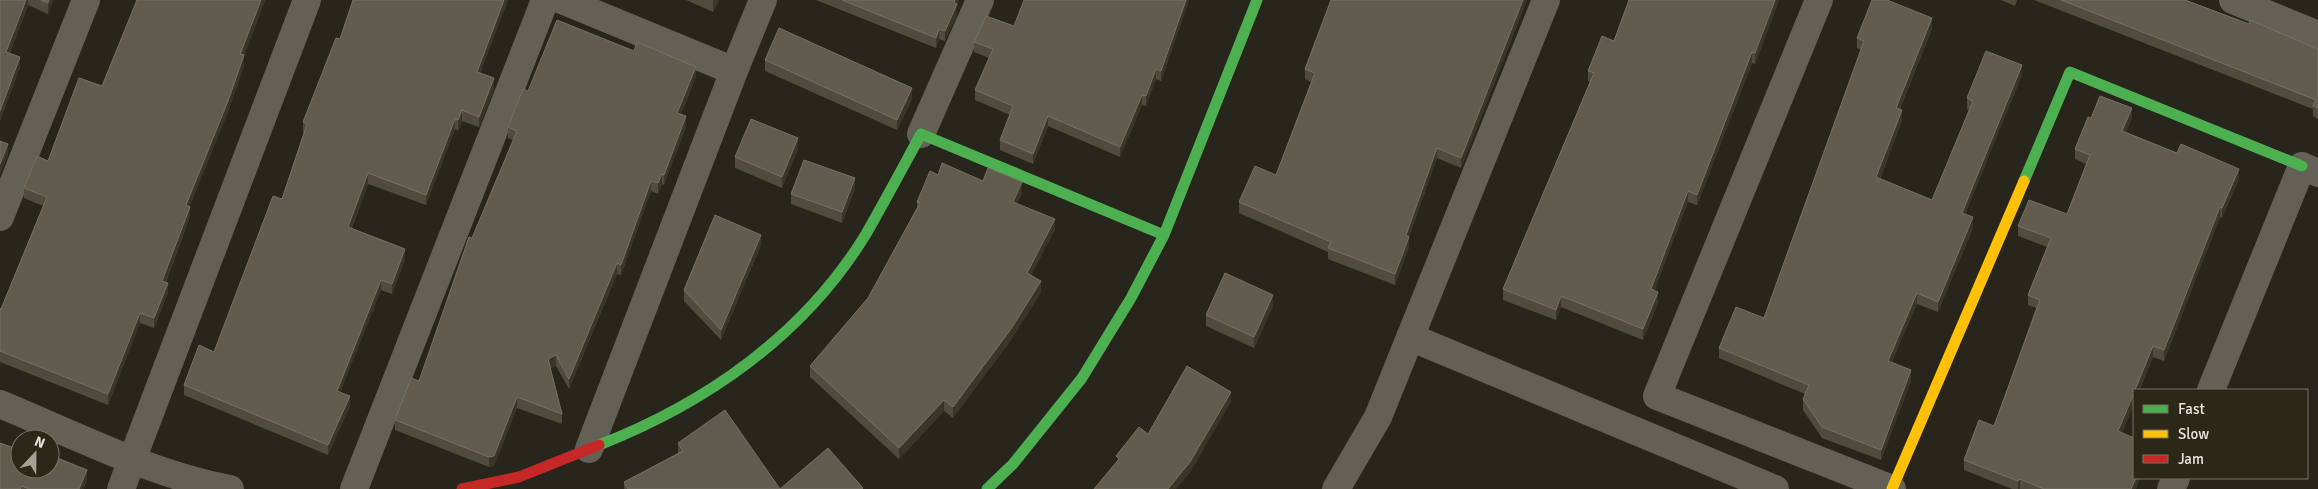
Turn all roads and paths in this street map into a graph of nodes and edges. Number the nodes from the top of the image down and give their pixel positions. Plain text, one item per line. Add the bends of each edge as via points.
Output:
1 (86, 0) edge
2 (307, 0) edge
3 (545, 0) edge
4 (562, 0) edge
5 (764, 0) edge
6 (980, 0) edge
7 (1257, 0) edge
8 (1546, 0) edge
9 (1819, 0) edge
10 (2233, 0) edge
11 (2318, 35) edge
12 (734, 72) junction
13 (920, 134) junction
14 (2310, 169) edge
15 (0, 217) edge
16 (1164, 235) junction
17 (1410, 337) junction
18 (2211, 389) edge
19 (0, 404) edge
20 (589, 449) junction
21 (133, 460) junction
22 (121, 489) edge
23 (230, 489) edge
24 (354, 489) edge
25 (462, 489) edge
26 (987, 489) edge
27 (1336, 489) edge
28 (1775, 489) edge
29 (1892, 489) edge

1 - 15 street
2 - 21 street
3 - 24 street
4 - 12 street
5 - 12 street
6 - 13 street
7 - 16 street
8 - 17 street
9 - 29 street via 1657,396
10 - 11 street
12 - 20 street
13 - 16 street
13 - 20 street via 865,235 798,320 730,377 685,405 640,429
14 - 18 street
14 - 29 street via 2070,72
16 - 26 street via 1131,298 1082,378 1014,464
17 - 27 street via 1378,417
17 - 28 street
19 - 21 street
20 - 25 street via 519,477
21 - 22 street
21 - 23 street via 204,484

